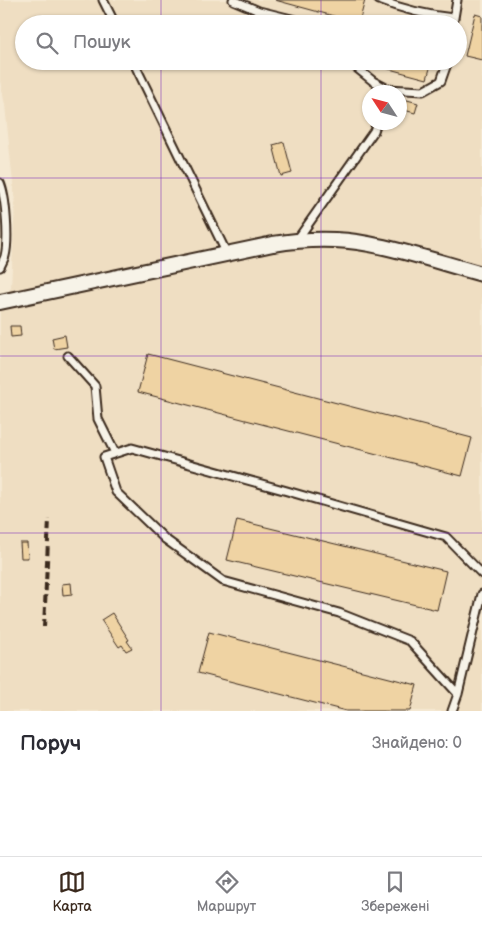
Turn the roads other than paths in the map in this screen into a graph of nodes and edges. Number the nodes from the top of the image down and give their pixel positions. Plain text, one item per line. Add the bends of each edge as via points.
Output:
1 (104, 0) edge
2 (232, 0) edge
3 (379, 0) edge
4 (456, 0) edge
5 (111, 15) edge
6 (275, 15) edge
7 (426, 15) edge
8 (454, 15) edge
9 (137, 70) edge
10 (359, 70) edge
11 (445, 70) edge
12 (379, 85) edge
13 (407, 91) edge
14 (374, 130) edge
15 (0, 183) edge
16 (297, 240) junction
17 (227, 254) junction
18 (0, 267) edge
19 (482, 274) edge
20 (0, 302) edge
21 (68, 356) dead end
22 (115, 453) junction
23 (482, 574) edge
24 (482, 594) edge
25 (458, 694) junction
26 (452, 711) edge

1 - 5 lane
2 - 6 lane
3 - 7 lane
4 - 8 lane
9 - 17 lane
10 - 12 lane
11 - 13 lane via 441,81 423,91
14 - 16 lane
15 - 18 lane via 7,232 5,255
16 - 17 street
16 - 19 street via 369,244
17 - 20 street
21 - 22 lane via 95,386 98,419
22 - 23 lane via 132,448 446,537
22 - 25 lane via 104,457 116,492 165,538 223,581 339,613 410,641
24 - 25 lane
25 - 26 lane

